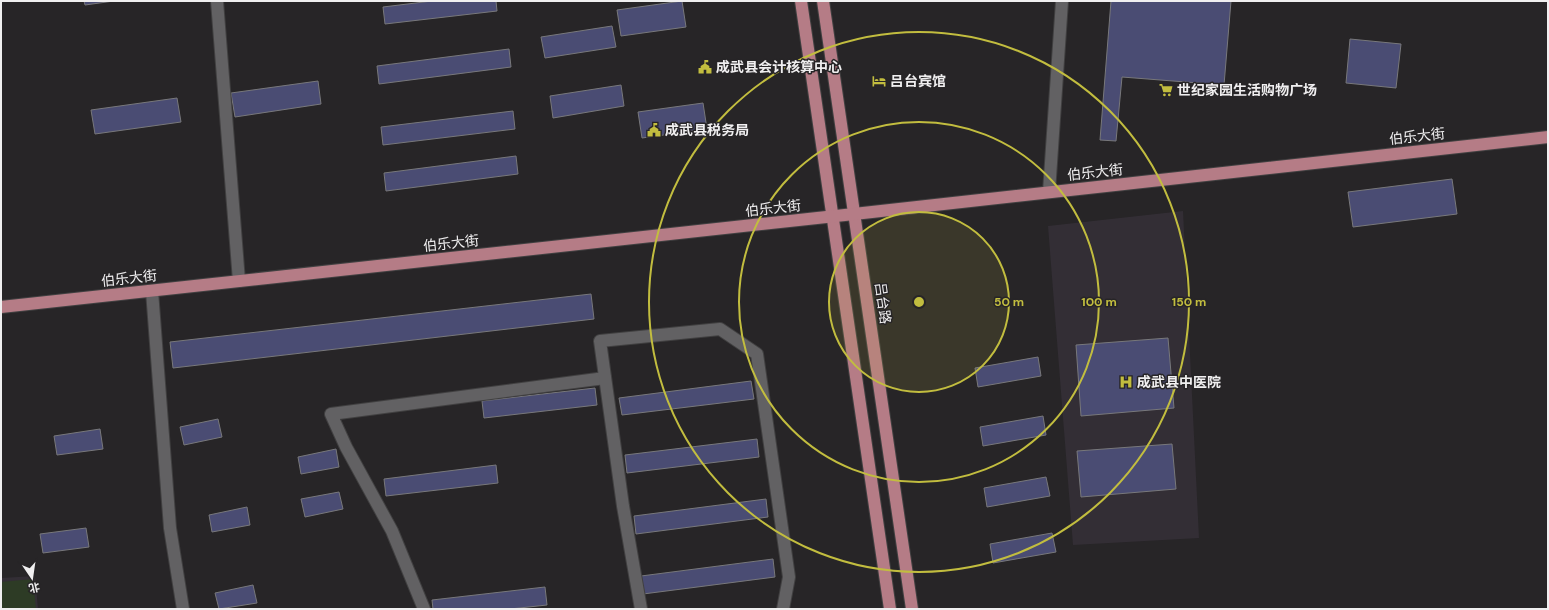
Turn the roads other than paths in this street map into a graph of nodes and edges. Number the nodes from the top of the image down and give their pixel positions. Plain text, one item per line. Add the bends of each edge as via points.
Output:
1 (217, 1) edge
2 (801, 1) edge
3 (823, 1) edge
4 (1062, 1) edge
5 (1548, 137) edge
6 (1049, 192) junction
7 (854, 214) junction
8 (833, 216) junction
9 (239, 281) junction
10 (152, 291) junction
11 (1, 307) edge
12 (605, 378) junction
13 (183, 609) edge
14 (424, 609) edge
15 (641, 609) edge
16 (783, 609) edge
17 (890, 609) edge
18 (912, 609) edge

1 - 9 street
2 - 8 main road
3 - 7 main road, 吕台路
4 - 6 street
5 - 6 main road, 伯乐大街
6 - 7 main road, 伯乐大街
7 - 8 main road, 伯乐大街
7 - 18 main road, 吕台路
8 - 9 main road, 伯乐大街
8 - 17 main road
9 - 10 main road, 伯乐大街
10 - 11 main road, 伯乐大街
10 - 13 street via 170,528
12 - 14 street via 331,414 392,531
12 - 15 street
12 - 16 street via 600,341 720,329 757,354 789,577

